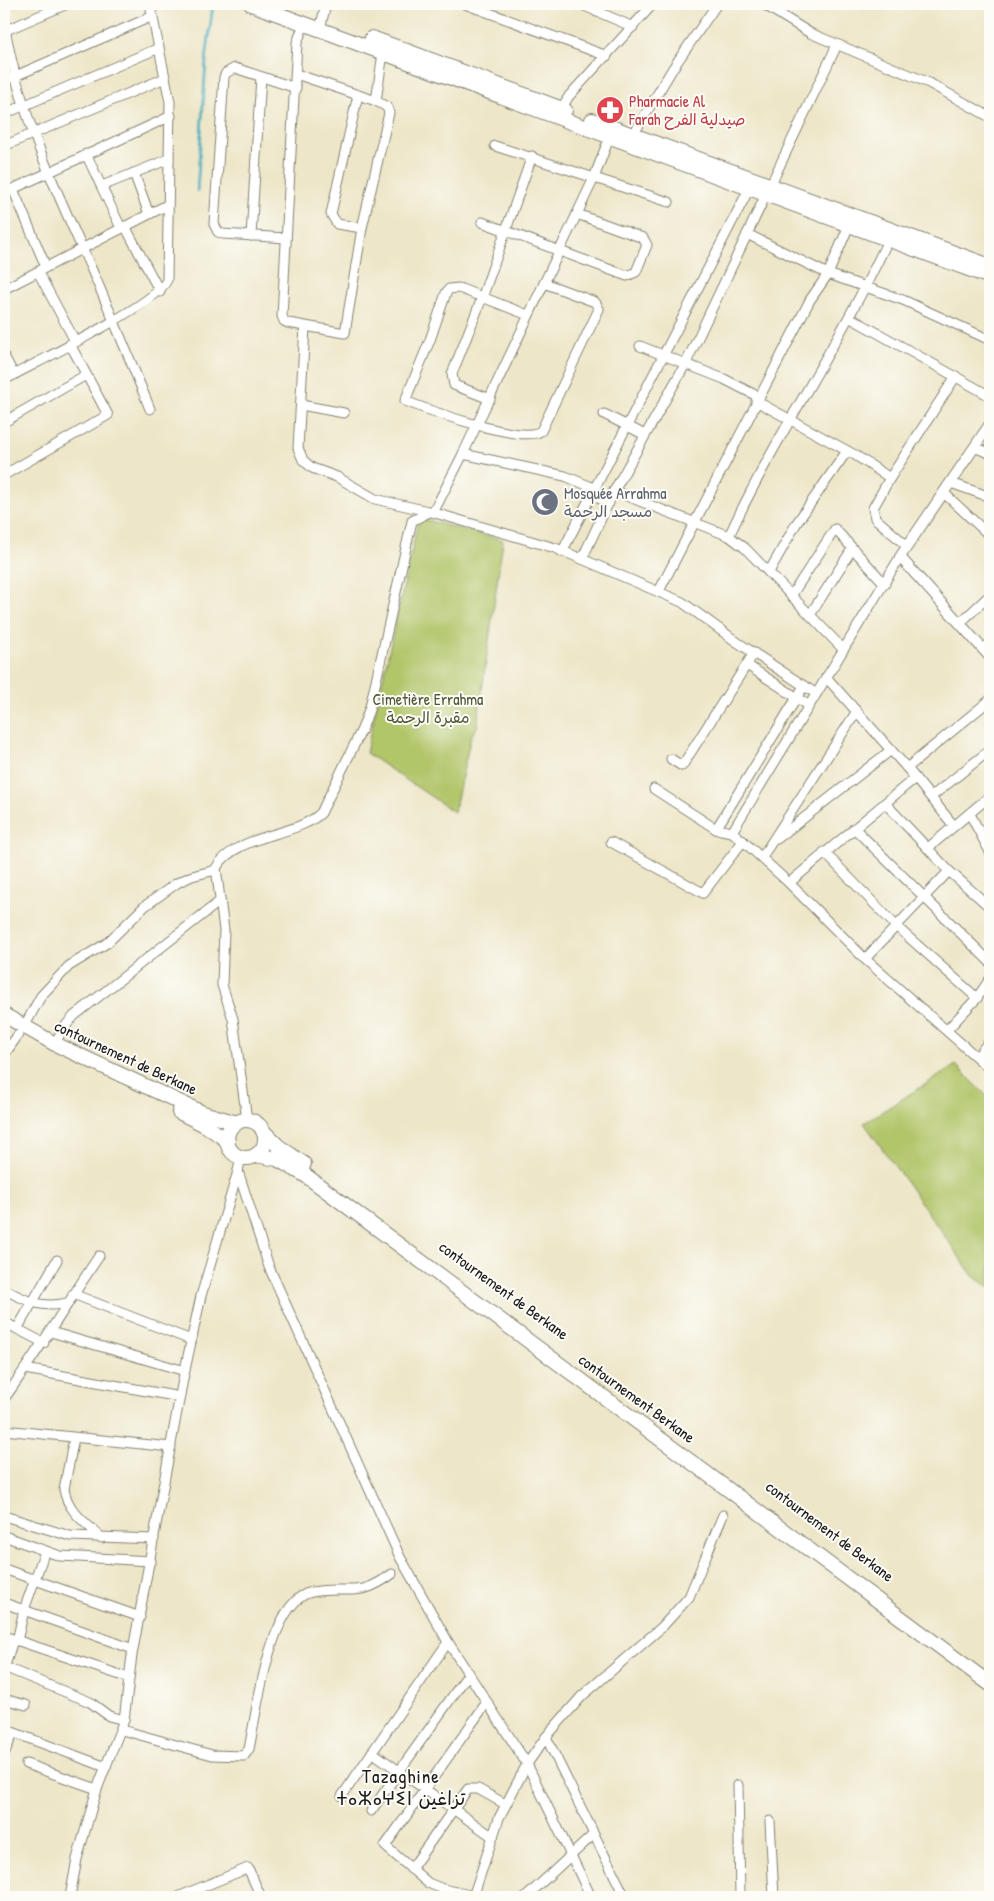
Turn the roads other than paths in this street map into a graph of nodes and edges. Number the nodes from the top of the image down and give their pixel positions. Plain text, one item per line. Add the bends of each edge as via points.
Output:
1 (67, 4) edge
2 (150, 4) edge
3 (251, 4) edge
4 (278, 4) edge
5 (326, 4) edge
6 (465, 4) edge
7 (580, 4) edge
8 (604, 4) edge
9 (653, 4) edge
10 (717, 4) edge
11 (763, 4) edge
12 (597, 12) junction
13 (153, 16) junction
14 (304, 24) junction
15 (322, 25) junction
16 (4, 27) edge
17 (633, 27) junction
18 (837, 45) junction
19 (159, 48) junction
20 (383, 53) junction
21 (607, 56) junction
22 (296, 74) junction
23 (15, 76) junction
24 (262, 77) junction
25 (165, 78) junction
26 (4, 81) edge
27 (296, 88) junction
28 (358, 95) junction
29 (376, 101) junction
30 (23, 106) junction
31 (560, 113) junction
32 (4, 114) edge
33 (171, 116) junction
34 (990, 117) edge
35 (611, 132) junction
36 (33, 134) junction
37 (633, 135) junction
38 (4, 146) edge
39 (495, 146) dead end
40 (86, 154) junction
41 (532, 156) junction
42 (169, 159) junction
43 (134, 173) junction
44 (48, 174) junction
45 (594, 178) junction
46 (102, 186) junction
47 (13, 189) junction
48 (749, 189) junction
49 (768, 190) junction
50 (4, 193) edge
51 (669, 202) dead end
52 (167, 206) junction
53 (150, 214) junction
54 (577, 214) junction
55 (851, 221) junction
56 (482, 222) dead end
57 (123, 227) junction
58 (362, 228) junction
59 (506, 232) junction
60 (747, 234) junction
61 (251, 236) junction
62 (286, 238) junction
63 (888, 240) junction
64 (82, 248) junction
65 (560, 250) junction
66 (990, 266) edge
67 (46, 267) junction
68 (38, 272) junction
69 (828, 274) junction
70 (990, 278) edge
71 (544, 283) junction
72 (5, 286) edge
73 (867, 286) junction
74 (160, 292) junction
75 (482, 298) junction
76 (528, 315) junction
77 (849, 317) junction
78 (115, 320) junction
79 (305, 327) junction
80 (990, 340) edge
81 (73, 343) junction
82 (640, 346) dead end
83 (663, 354) junction
84 (4, 356) edge
85 (686, 363) junction
86 (14, 374) junction
87 (86, 375) junction
88 (956, 376) junction
89 (4, 380) edge
90 (990, 396) edge
91 (490, 399) junction
92 (758, 399) junction
93 (301, 405) junction
94 (150, 409) dead end
95 (344, 413) dead end
96 (604, 414) dead end
97 (790, 419) junction
98 (4, 422) edge
99 (990, 424) edge
100 (626, 425) junction
101 (478, 426) junction
102 (645, 435) junction
103 (976, 448) junction
104 (846, 452) junction
105 (990, 453) edge
106 (463, 454) junction
107 (4, 475) edge
108 (890, 478) junction
109 (951, 483) junction
110 (614, 491) junction
111 (592, 492) junction
112 (944, 493) junction
113 (990, 497) edge
114 (609, 503) junction
115 (428, 511) junction
116 (694, 522) junction
117 (730, 536) junction
118 (990, 536) edge
119 (907, 546) junction
120 (852, 549) junction
121 (562, 552) junction
122 (900, 557) junction
123 (582, 559) junction
124 (769, 572) junction
125 (885, 584) junction
126 (660, 591) junction
127 (990, 594) edge
128 (791, 596) junction
129 (810, 615) junction
130 (960, 623) junction
131 (844, 649) junction
132 (988, 650) edge
133 (754, 653) junction
134 (747, 665) junction
135 (826, 677) junction
136 (804, 686) junction
137 (815, 693) junction
138 (796, 698) junction
139 (990, 700) edge
140 (808, 705) junction
141 (857, 711) junction
142 (892, 750) junction
143 (990, 750) edge
144 (671, 759) dead end
145 (908, 768) junction
146 (915, 778) junction
147 (654, 789) dead end
148 (990, 796) edge
149 (931, 797) junction
150 (884, 803) junction
151 (970, 814) junction
152 (954, 826) junction
153 (854, 828) junction
154 (716, 829) junction
155 (732, 832) junction
156 (744, 841) junction
157 (611, 842) dead end
158 (773, 842) junction
159 (928, 848) junction
160 (824, 852) junction
161 (990, 852) edge
162 (762, 857) junction
163 (216, 870) junction
164 (949, 871) junction
165 (789, 882) junction
166 (924, 899) junction
167 (220, 901) junction
168 (990, 907) edge
169 (897, 926) junction
170 (865, 959) junction
171 (990, 962) edge
172 (990, 979) edge
173 (977, 998) junction
174 (4, 1015) edge
175 (4, 1026) edge
176 (947, 1030) junction
177 (21, 1031) junction
178 (990, 1040) edge
179 (55, 1044) junction
180 (4, 1055) edge
181 (977, 1057) junction
182 (990, 1069) edge
183 (242, 1122) junction
184 (263, 1131) junction
185 (228, 1141) junction
186 (256, 1155) junction
187 (241, 1157) junction
188 (238, 1171) junction
189 (99, 1256) dead end
190 (57, 1260) dead end
191 (4, 1289) edge
192 (73, 1294) junction
193 (67, 1303) junction
194 (31, 1304) junction
195 (4, 1322) edge
196 (17, 1329) junction
197 (50, 1332) junction
198 (191, 1340) junction
199 (44, 1343) junction
200 (26, 1369) junction
201 (185, 1371) junction
202 (180, 1397) junction
203 (4, 1399) edge
204 (4, 1430) edge
205 (74, 1438) junction
206 (171, 1447) junction
207 (723, 1515) dead end
208 (4, 1516) edge
209 (4, 1536) edge
210 (102, 1538) junction
211 (154, 1539) junction
212 (46, 1551) junction
213 (151, 1561) junction
214 (4, 1569) edge
215 (392, 1574) dead end
216 (34, 1580) junction
217 (4, 1603) edge
218 (24, 1610) junction
219 (140, 1616) junction
220 (4, 1636) edge
221 (15, 1640) junction
222 (448, 1642) junction
223 (133, 1649) junction
224 (4, 1668) edge
225 (990, 1672) edge
226 (468, 1673) junction
227 (129, 1678) junction
228 (990, 1684) edge
229 (4, 1699) edge
230 (487, 1702) junction
231 (26, 1705) dead end
232 (124, 1720) junction
233 (4, 1729) edge
234 (122, 1730) junction
235 (13, 1733) junction
236 (546, 1737) junction
237 (372, 1752) junction
238 (4, 1754) edge
239 (26, 1764) dead end
240 (527, 1764) junction
241 (106, 1767) junction
242 (397, 1771) junction
243 (738, 1784) dead end
244 (97, 1789) junction
245 (424, 1790) junction
246 (342, 1796) dead end
247 (505, 1804) junction
248 (451, 1809) junction
249 (371, 1810) dead end
250 (770, 1822) dead end
251 (594, 1834) junction
252 (493, 1837) junction
253 (571, 1856) junction
254 (411, 1869) junction
255 (474, 1896) edge
256 (70, 1897) edge
257 (178, 1897) edge
258 (262, 1897) edge
259 (526, 1897) edge
260 (591, 1897) edge
261 (625, 1897) edge
262 (740, 1897) edge
263 (774, 1897) edge

1 - 16 street
2 - 13 street
3 - 14 highway
4 - 15 highway
5 - 15 street
6 - 21 street
7 - 12 street
8 - 12 street
9 - 17 street
10 - 37 street
11 - 18 street via 794,25
12 - 17 street
13 - 19 street
13 - 23 street
14 - 15 highway
14 - 22 street via 297,43
15 - 20 highway
15 - 31 highway
16 - 23 street
17 - 21 street
18 - 34 street via 929,83
18 - 49 street
19 - 25 street
19 - 30 street
20 - 29 street
20 - 31 highway
21 - 31 street via 569,96
22 - 27 street
22 - 28 street
23 - 26 street
23 - 30 street
24 - 27 street
24 - 61 street
24 - 61 street via 235,68 226,72 214,224 223,234
25 - 33 street
25 - 36 street
27 - 62 street
28 - 29 street
28 - 58 street via 331,214 337,224
29 - 58 street via 387,107 389,113
30 - 32 street
30 - 36 street
31 - 35 highway
33 - 40 street
33 - 42 street
35 - 37 highway
35 - 45 street
35 - 48 highway
36 - 38 street
36 - 44 street
37 - 49 highway
39 - 41 street
40 - 44 street
40 - 46 street
41 - 45 street
41 - 59 street
42 - 43 street
42 - 52 street
43 - 46 street
43 - 53 street
44 - 47 street
44 - 64 street
45 - 51 street
45 - 54 street
46 - 57 street
47 - 50 street
47 - 67 street
48 - 49 highway
48 - 83 street
49 - 55 highway
49 - 60 street
52 - 53 street
52 - 74 street via 167,280
53 - 57 street
54 - 65 street
54 - 65 street via 643,238 646,245 636,272 627,276
55 - 63 highway
55 - 66 highway
55 - 69 street
56 - 59 street
57 - 64 street
57 - 74 street
58 - 79 street via 345,333
59 - 65 street
59 - 75 street
60 - 69 street
60 - 85 street
61 - 62 street
62 - 79 street via 282,316 288,323
63 - 70 highway
63 - 73 street
64 - 67 street
64 - 78 street
65 - 71 street
67 - 68 street
68 - 72 street
68 - 81 street
69 - 73 street
69 - 92 street via 810,300
71 - 76 street
71 - 101 street via 595,302 600,309 541,431 532,435
73 - 77 street
73 - 80 street
74 - 78 street
75 - 76 street
75 - 91 street via 452,380 454,385
75 - 101 street via 459,288 446,292 405,401
76 - 91 street
77 - 88 street
77 - 97 street
78 - 81 street
78 - 94 street
79 - 93 street
81 - 86 street
81 - 87 street
82 - 83 street
83 - 85 street
83 - 100 street
84 - 86 street
85 - 92 street
85 - 102 street
86 - 89 street
87 - 98 street
87 - 107 street via 108,415
88 - 90 street
88 - 108 street
91 - 101 street
92 - 97 street
92 - 116 street
93 - 95 street
93 - 115 street via 298,448 303,460 312,468 337,477 375,498
96 - 100 street
97 - 104 street
97 - 117 street
99 - 103 street
100 - 102 street
100 - 111 street
101 - 106 street
102 - 110 street
103 - 105 street
103 - 109 street
104 - 108 street
104 - 124 street via 796,524
106 - 111 street via 566,476
106 - 115 street via 440,501 435,509
108 - 119 street via 872,513
109 - 112 street
109 - 113 street
110 - 114 street
110 - 116 street
111 - 114 street
111 - 121 street
112 - 118 street
112 - 119 street
114 - 123 street
115 - 121 street
115 - 163 street via 412,521 370,707 321,813 309,821 268,834 234,851
116 - 117 street
116 - 126 street
117 - 124 street
119 - 122 street
120 - 125 street
120 - 128 street via 835,529
120 - 129 street
121 - 123 street
122 - 125 street
122 - 130 street
123 - 126 street
124 - 128 street
125 - 131 street
126 - 133 street via 682,602
127 - 130 street
128 - 129 street
129 - 131 street
130 - 132 street
131 - 135 street
133 - 134 street
133 - 136 street
134 - 138 street
134 - 144 street via 682,766
135 - 137 street
135 - 141 street
136 - 137 street
136 - 138 street
137 - 140 street
138 - 140 street
138 - 154 street
139 - 145 street
140 - 155 street
141 - 142 street
141 - 158 street
142 - 145 street
142 - 158 street
143 - 149 street
145 - 146 street
146 - 149 street
146 - 150 street
147 - 154 street
148 - 151 street
149 - 152 street
150 - 153 street
150 - 159 street
151 - 152 street
151 - 161 street
152 - 159 street
153 - 160 street
153 - 166 street
154 - 155 street
155 - 156 street
156 - 157 street via 703,892
156 - 162 street
158 - 162 street
159 - 164 street
160 - 165 street
160 - 169 street
162 - 165 street
163 - 167 street
163 - 177 street via 177,883 145,906 107,943 69,966 42,996
164 - 166 street
164 - 168 street
165 - 170 street
166 - 169 street
166 - 171 street
167 - 179 street via 74,1016
167 - 183 street via 224,930 222,985 233,1019
169 - 170 street
169 - 173 street
170 - 176 street
172 - 173 street
173 - 176 street
174 - 177 highway, contournement de Berkane
175 - 177 highway
176 - 181 street
177 - 179 highway, contournement de Berkane
177 - 180 street
177 - 185 highway via 199,1122
178 - 181 street
179 - 183 highway, contournement de Berkane via 211,1116
181 - 182 street
183 - 184 highway via 257,1123
183 - 185 highway via 230,1131
184 - 186 highway via 263,1147
184 - 225 highway, contournement de Berkane via 286,1152
185 - 187 highway via 232,1151
186 - 187 highway
186 - 228 highway, contournement Berkane via 277,1159 305,1175
187 - 188 street
188 - 198 street via 200,1296
188 - 222 street via 261,1243 289,1313 400,1557
189 - 192 street
190 - 194 street
191 - 194 street
192 - 193 street
192 - 198 street
193 - 194 street via 51,1306
193 - 197 street
194 - 196 street
195 - 196 street
196 - 199 street
197 - 199 street
197 - 201 street
198 - 201 street
199 - 200 street
200 - 202 street
200 - 203 street
201 - 202 street
202 - 206 street
204 - 205 street
205 - 206 street
205 - 210 street via 65,1495 72,1510
206 - 211 street
207 - 236 street via 689,1597 662,1627 582,1696
208 - 210 street via 70,1536
209 - 212 street
210 - 211 street
211 - 213 street
212 - 213 street via 70,1558
212 - 216 street
213 - 219 street
214 - 216 street
215 - 234 street via 377,1585 362,1590 305,1593 286,1610 273,1637 249,1749 244,1756 212,1755
216 - 218 street
216 - 219 street
217 - 218 street
218 - 221 street
218 - 223 street
219 - 223 street
220 - 221 street
221 - 224 street
221 - 227 street
222 - 226 street
222 - 237 street
223 - 227 street
224 - 232 street via 90,1702 109,1716
226 - 230 street
226 - 242 street
227 - 232 street
229 - 231 street
230 - 240 street
230 - 245 street
232 - 234 street
233 - 235 street
234 - 241 street
235 - 238 street
235 - 241 street
236 - 240 street
236 - 251 street
237 - 242 street
237 - 246 street
239 - 244 street
240 - 247 street
240 - 253 street
241 - 244 street
242 - 245 street
242 - 249 street
243 - 262 street
244 - 256 street
245 - 248 street
245 - 254 street via 385,1846
247 - 248 street via 472,1788
247 - 252 street
248 - 252 street
248 - 254 street
250 - 263 street
251 - 253 street
251 - 261 street
252 - 255 street
253 - 259 street
253 - 260 street
254 - 255 street via 428,1883 442,1889
257 - 258 street via 248,1868

